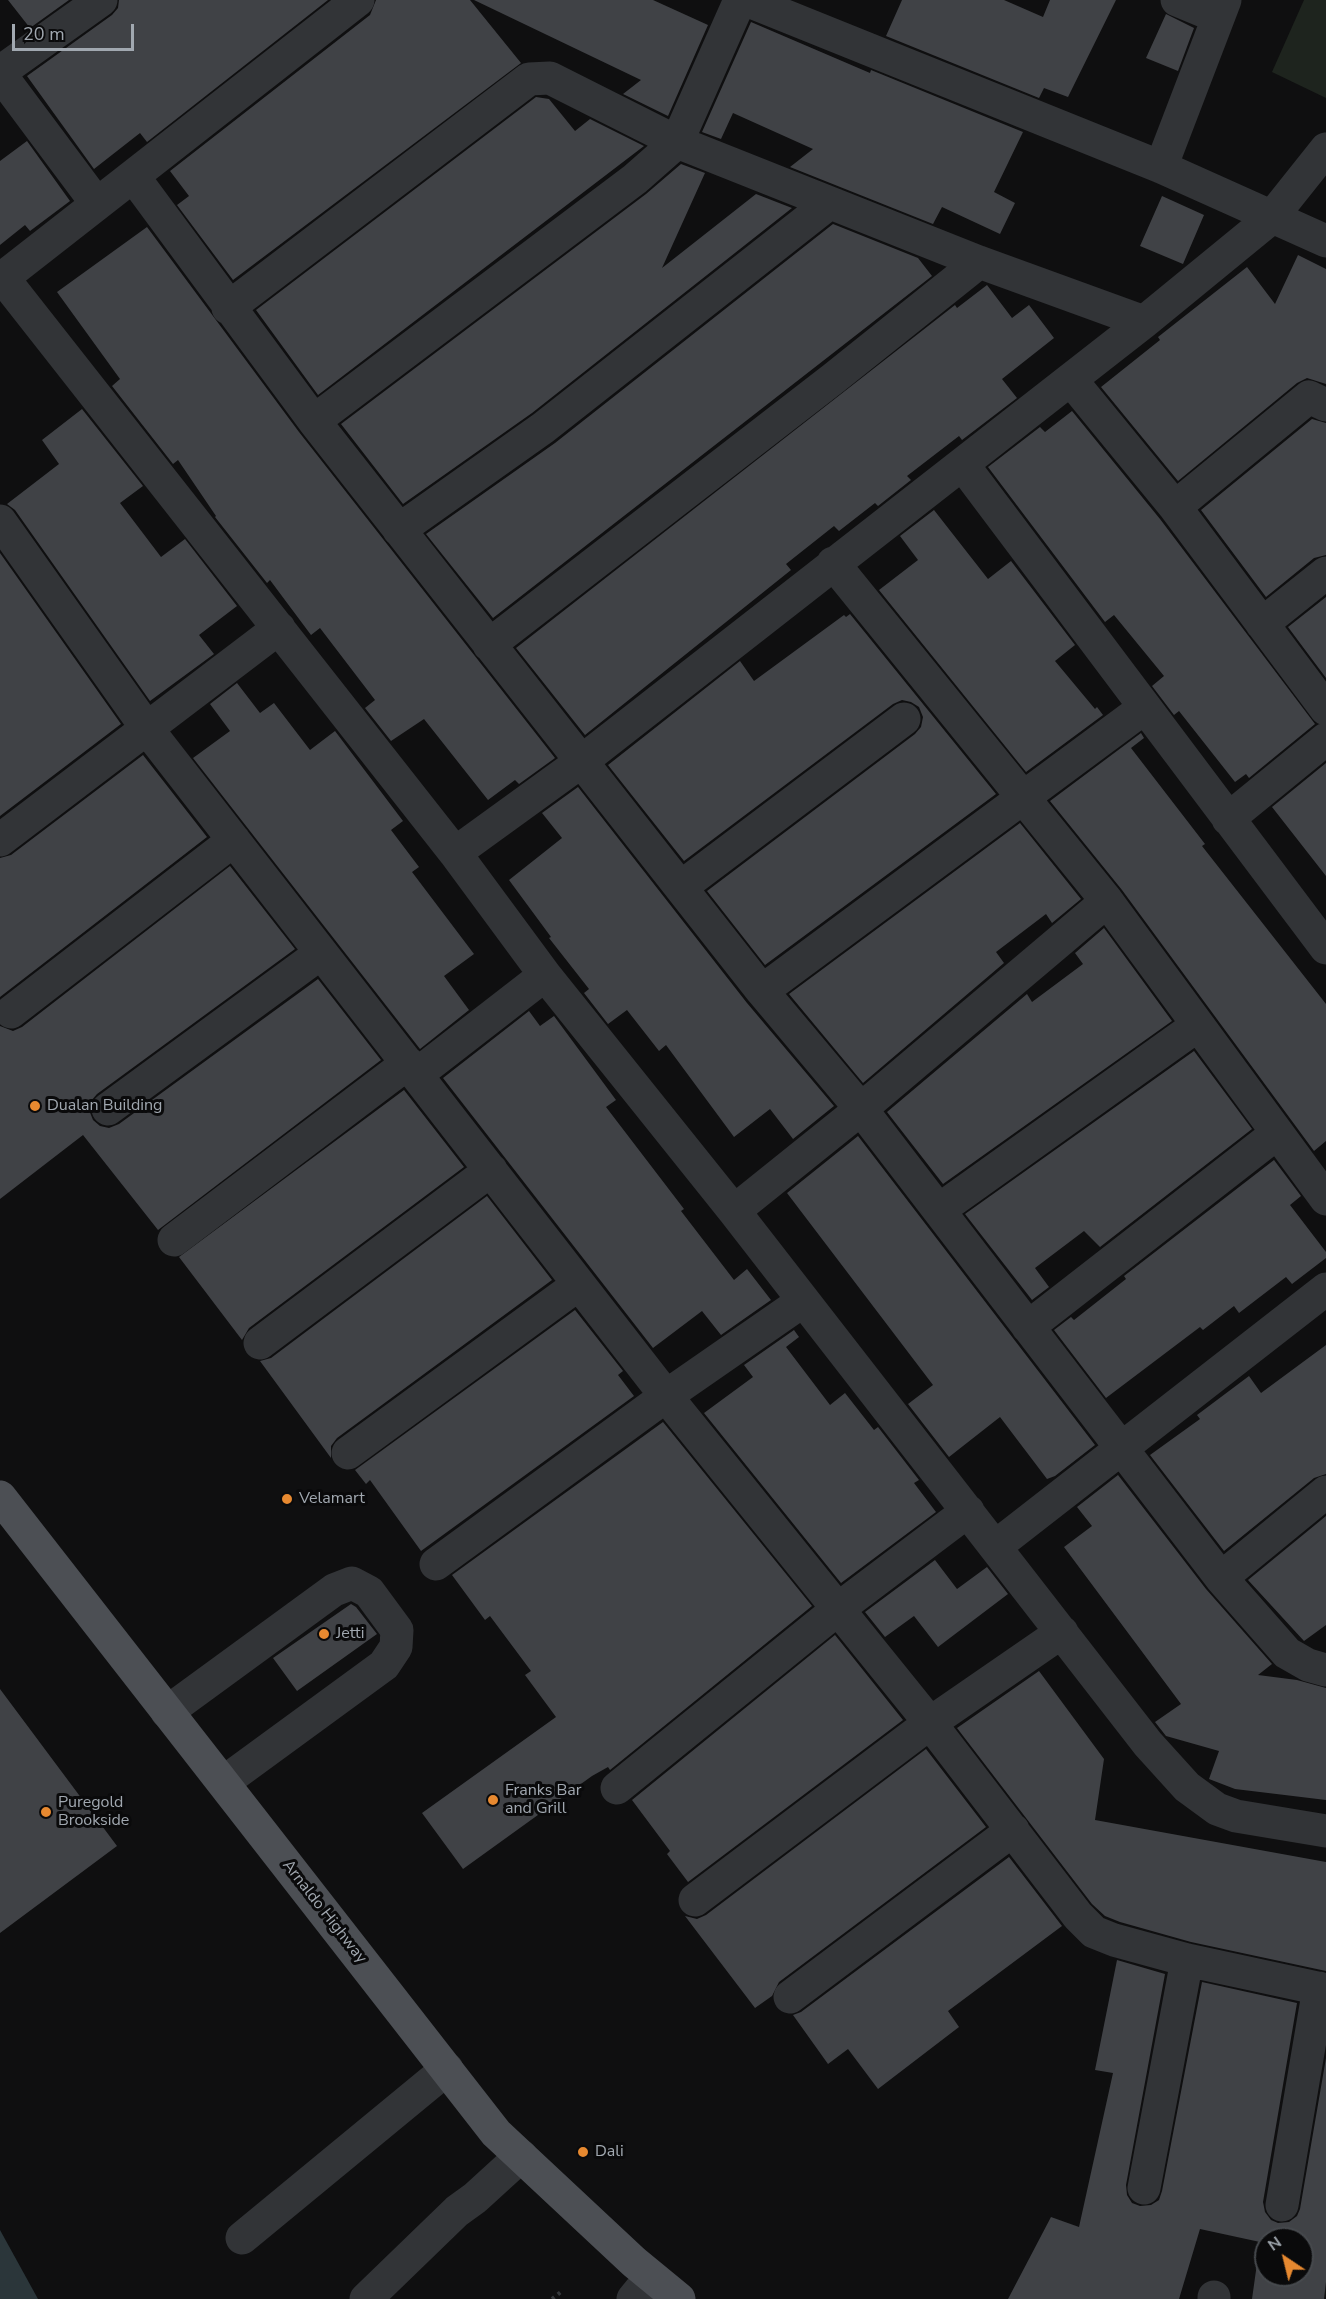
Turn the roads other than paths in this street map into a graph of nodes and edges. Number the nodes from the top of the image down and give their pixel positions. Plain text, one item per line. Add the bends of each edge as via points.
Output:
1 (101, 0) edge
2 (358, 0) edge
3 (1177, 0) edge
4 (750, 1) edge
5 (1222, 9) edge
6 (0, 73) edge
7 (677, 142) junction
8 (1326, 149) edge
9 (1161, 167) junction
10 (133, 176) junction
11 (97, 204) junction
12 (828, 204) junction
13 (1271, 218) junction
14 (1326, 241) edge
15 (978, 262) junction
16 (2, 279) edge
17 (228, 308) junction
18 (1144, 322) junction
19 (1071, 380) junction
20 (1326, 405) edge
21 (314, 421) junction
22 (963, 465) junction
23 (1175, 507) junction
24 (0, 521) edge
25 (399, 530) junction
26 (833, 563) junction
27 (1326, 573) edge
28 (1262, 624) junction
29 (279, 628) junction
30 (489, 645) junction
31 (1144, 708) junction
32 (1326, 710) edge
33 (903, 718) dead end
34 (148, 730) junction
35 (1326, 739) edge
36 (582, 761) junction
37 (1023, 796) junction
38 (1228, 819) junction
39 (0, 840) edge
40 (234, 840) junction
41 (455, 853) junction
42 (681, 887) junction
43 (1107, 901) junction
44 (1326, 948) edge
45 (321, 953) junction
46 (545, 975) junction
47 (762, 991) junction
48 (11, 1012) dead end
49 (1198, 1025) junction
50 (412, 1069) junction
51 (108, 1108) dead end
52 (861, 1109) junction
53 (1276, 1134) junction
54 (490, 1170) junction
55 (1326, 1199) edge
56 (939, 1210) junction
57 (734, 1211) junction
58 (174, 1240) dead end
59 (579, 1284) junction
60 (1326, 1288) edge
61 (803, 1301) junction
62 (1028, 1327) junction
63 (260, 1343) dead end
64 (666, 1396) junction
65 (1121, 1449) junction
66 (348, 1453) dead end
67 (1326, 1492) edge
68 (0, 1497) edge
69 (968, 1510) junction
70 (996, 1546) junction
71 (436, 1564) dead end
72 (1221, 1578) junction
73 (838, 1610) junction
74 (1062, 1632) junction
75 (1326, 1670) edge
76 (167, 1712) junction
77 (930, 1724) junction
78 (224, 1782) junction
79 (617, 1788) dead end
80 (1013, 1830) junction
81 (1326, 1831) edge
82 (695, 1900) dead end
83 (1187, 1960) junction
84 (1322, 1989) edge
85 (790, 1996) dead end
86 (447, 2069) junction
87 (521, 2156) junction
88 (1144, 2188) dead end
89 (1282, 2205) dead end
90 (242, 2238) dead end
91 (642, 2288) edge
92 (366, 2299) edge
93 (679, 2299) edge

1 - 6 street
2 - 10 street
3 - 5 street
4 - 7 street
4 - 9 street
5 - 9 street
6 - 11 street
7 - 12 street
7 - 17 street via 550,78 529,79
7 - 21 street via 635,179
8 - 13 street
9 - 13 street
10 - 11 street
10 - 17 street
11 - 16 street
12 - 15 street
12 - 25 street via 543,428
13 - 14 street
13 - 18 street
15 - 18 street
15 - 30 street
16 - 29 street
17 - 21 street
18 - 19 street
19 - 22 street
19 - 23 street
20 - 23 street via 1308,397
21 - 25 street
22 - 26 street
22 - 31 street
23 - 28 street
24 - 34 street
25 - 30 street
26 - 36 street
26 - 37 street
27 - 28 street
28 - 32 street
29 - 34 street
29 - 41 street
30 - 36 street
31 - 37 street
31 - 38 street
33 - 42 street
34 - 39 street
34 - 40 street
35 - 38 street
36 - 41 street
36 - 42 street
37 - 43 street
37 - 47 street
38 - 44 street
40 - 45 street
40 - 48 street
41 - 46 street
42 - 47 street
43 - 49 street
43 - 52 street
45 - 50 street
45 - 51 street
46 - 50 street
46 - 57 street
47 - 52 street
49 - 53 street
49 - 56 street
50 - 54 street
50 - 58 street
52 - 56 street
52 - 57 street
53 - 55 street
53 - 62 street
54 - 59 street
54 - 63 street
56 - 62 street
57 - 61 street
59 - 64 street
59 - 66 street
60 - 65 street
61 - 64 street
61 - 69 street
62 - 65 street
64 - 71 street
64 - 73 street
65 - 70 street
65 - 72 street
67 - 72 street
68 - 76 main road, Arnaldo Highway
69 - 70 street
69 - 73 street
70 - 74 street
72 - 75 street via 1287,1653
73 - 77 street
73 - 79 street
74 - 77 street
74 - 81 street via 1148,1744 1216,1809
76 - 78 main road, Arnaldo Highway
76 - 78 street via 334,1590 352,1583 369,1592 397,1630 396,1647 384,1665
77 - 80 street
77 - 82 street
78 - 86 main road, Arnaldo Highway
80 - 83 street via 1094,1932
80 - 85 street
83 - 84 street
83 - 88 street
84 - 89 street
86 - 87 main road, Arnaldo Highway via 496,2133
86 - 90 street
87 - 91 main road, Arnaldo Highway
87 - 92 street
91 - 93 main road, Arnaldo Highway

